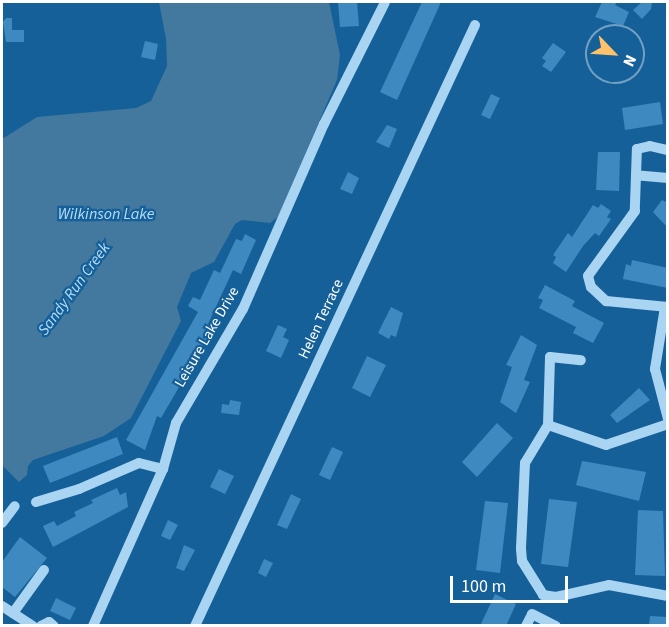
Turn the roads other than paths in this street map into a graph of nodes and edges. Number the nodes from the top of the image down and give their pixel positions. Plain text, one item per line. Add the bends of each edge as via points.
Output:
1 (376, 2) edge
2 (385, 2) edge
3 (380, 14) junction
4 (475, 25) dead end
5 (668, 150) edge
6 (636, 175) junction
7 (668, 178) edge
8 (666, 307) edge
9 (581, 360) dead end
10 (668, 419) edge
11 (668, 424) edge
12 (548, 425) junction
13 (163, 469) junction
14 (36, 502) dead end
15 (15, 506) dead end
16 (2, 523) edge
17 (44, 570) dead end
18 (543, 595) junction
19 (668, 596) edge
20 (2, 606) edge
21 (13, 614) junction
22 (532, 614) junction
23 (33, 626) edge
24 (41, 626) edge
25 (54, 626) edge
26 (93, 626) edge
27 (195, 626) edge
28 (526, 626) edge
29 (556, 626) edge

1 - 3 street
2 - 3 street, Leisure Lake Drive
3 - 13 street, Leisure Lake Drive via 324,124 243,309 176,423
4 - 27 street, Helen Terrace
5 - 6 street via 650,146 637,149
6 - 7 street
6 - 8 street via 635,211 588,276 591,287 606,301
8 - 10 street via 656,369
9 - 12 street via 550,357
11 - 12 street via 606,445
12 - 18 street via 525,463 521,549 522,561
13 - 14 street via 139,463 79,489
13 - 26 street, Leisure Lake Drive
15 - 16 street
17 - 21 street
18 - 19 street via 556,597 609,585
18 - 22 street
20 - 21 street
21 - 23 street
22 - 28 street
22 - 29 street
24 - 25 street via 49,622

